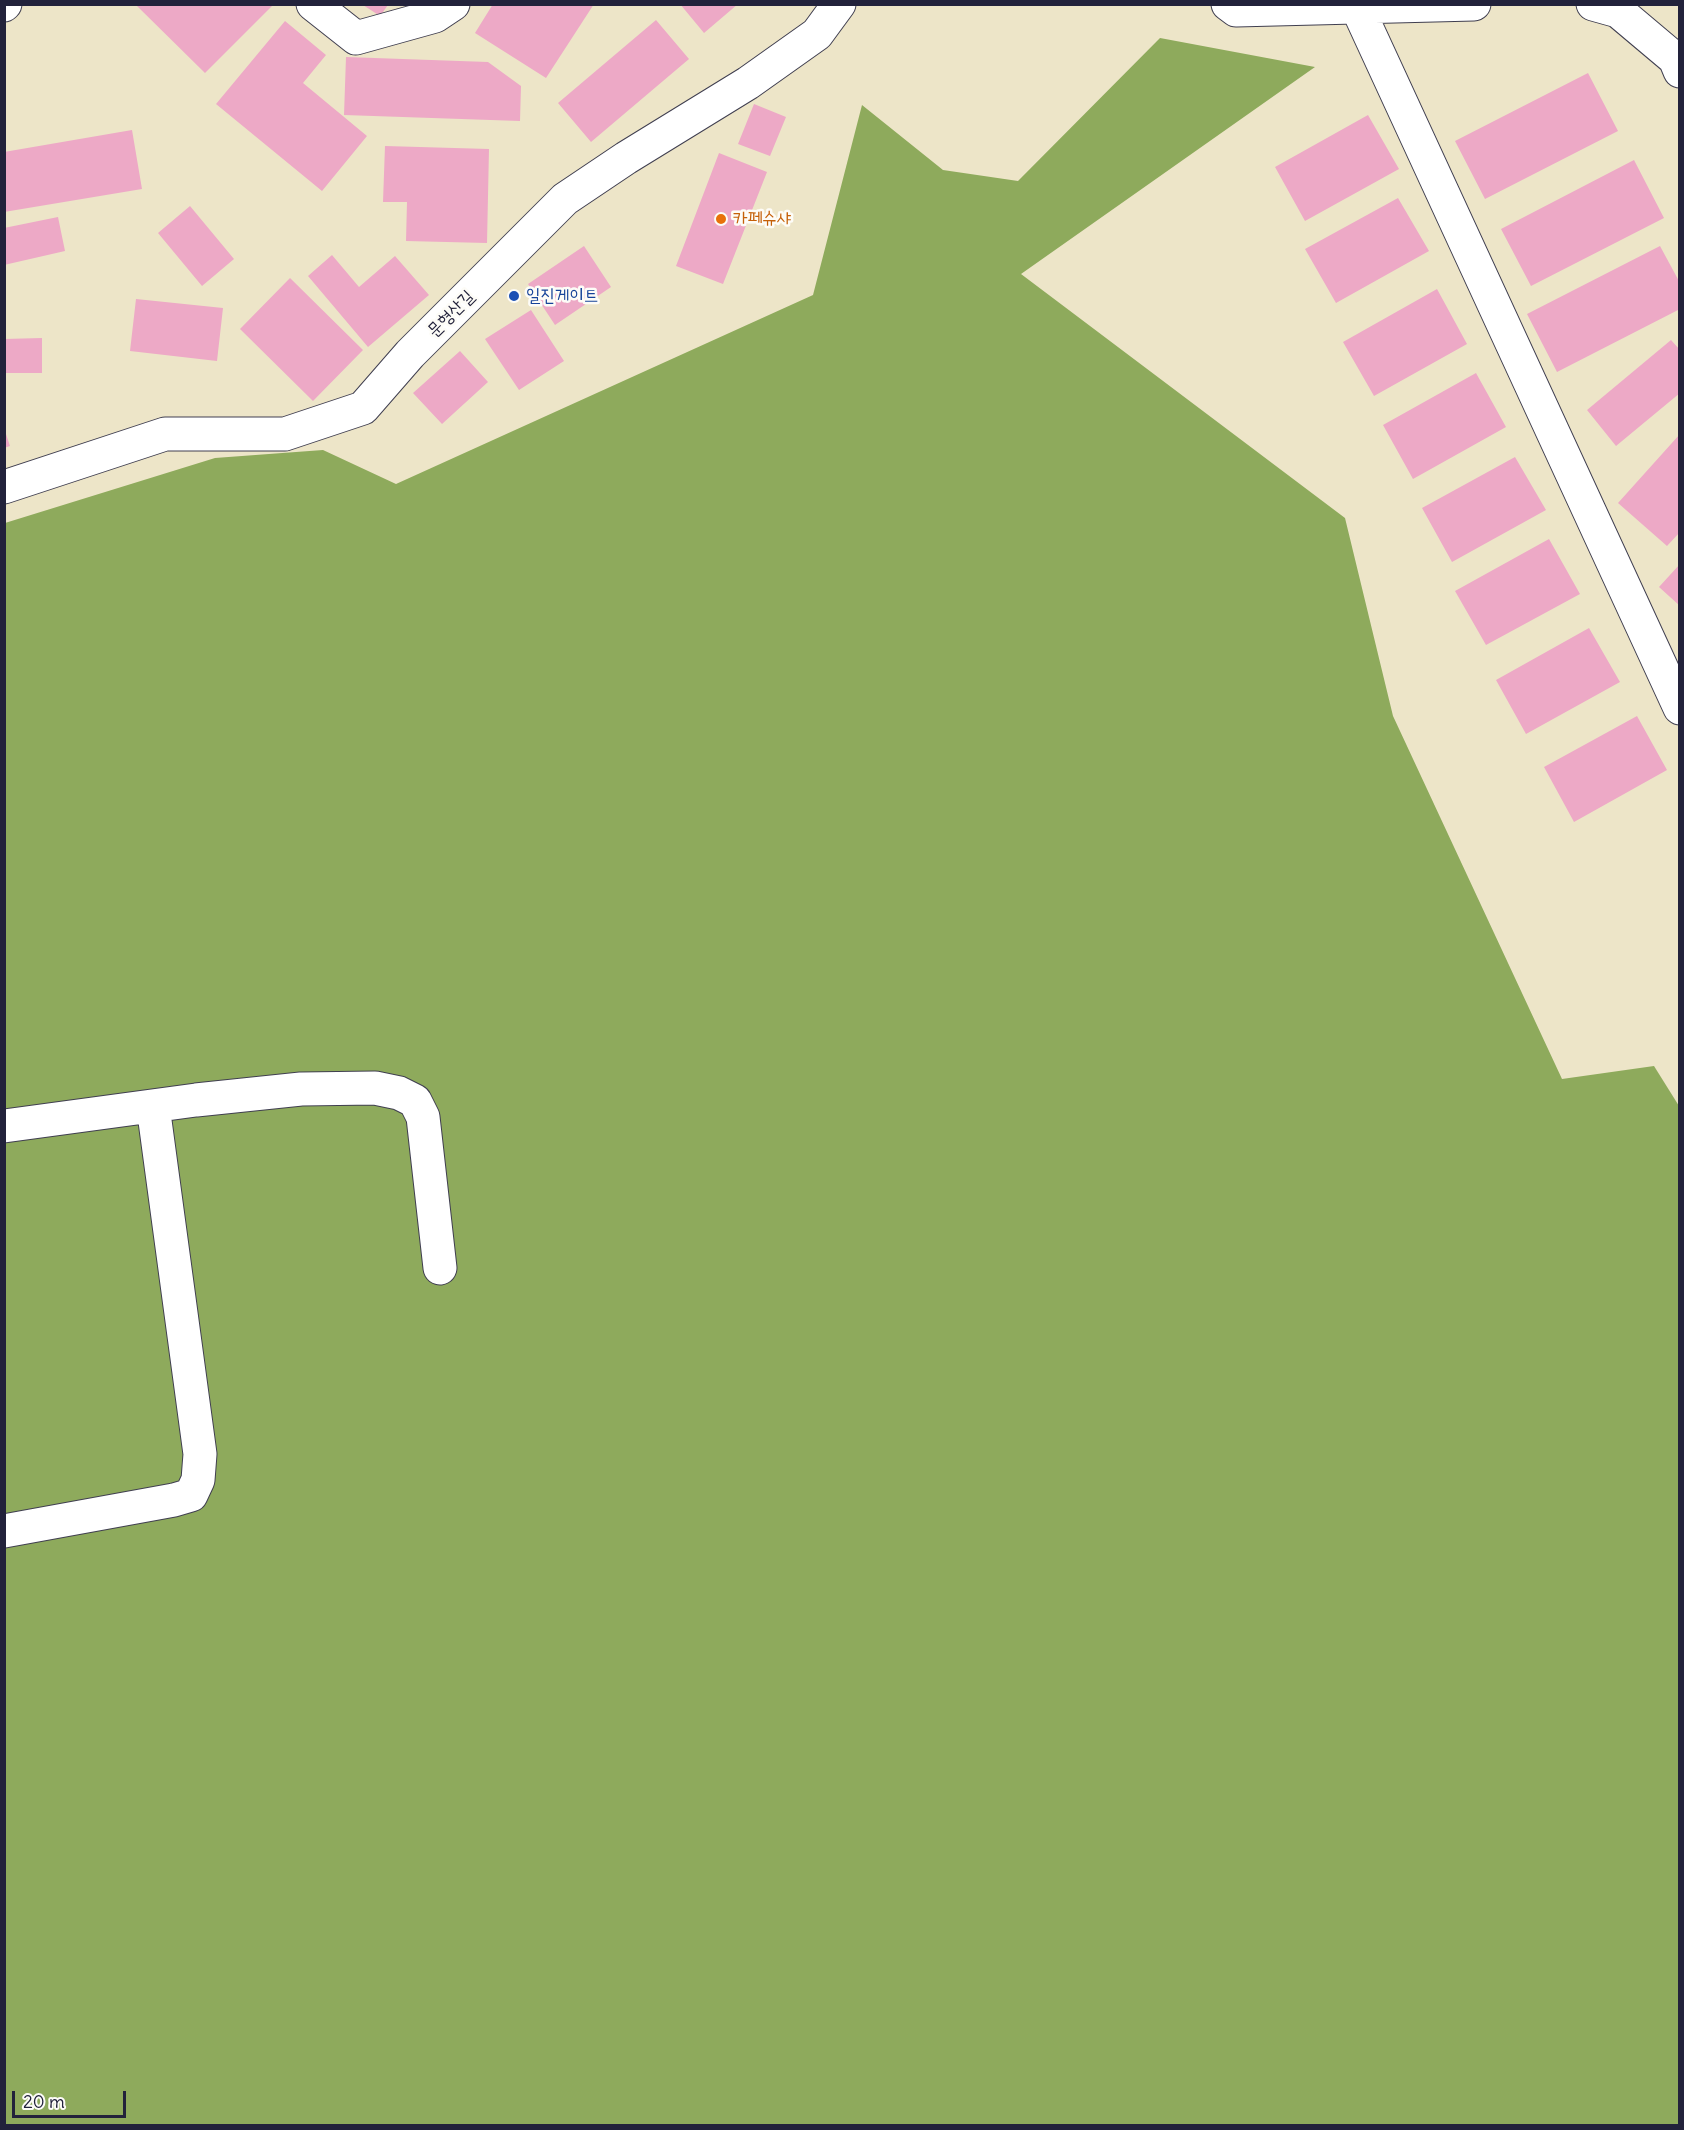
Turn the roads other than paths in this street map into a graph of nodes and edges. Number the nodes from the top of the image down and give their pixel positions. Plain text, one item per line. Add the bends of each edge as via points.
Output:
1 (313, 4) edge
2 (453, 4) edge
3 (838, 4) edge
4 (1228, 4) edge
5 (1474, 4) edge
6 (1593, 4) edge
7 (1357, 7) junction
8 (1680, 71) edge
9 (4, 487) edge
10 (1680, 708) edge
11 (153, 1106) junction
12 (4, 1126) edge
13 (440, 1268) dead end
14 (4, 1531) edge

1 - 2 street via 356,38 435,16
3 - 9 street, 문형산길 via 817,34 565,199 410,354 363,408 285,434 165,434
4 - 7 street via 1236,10
5 - 7 street
6 - 8 street via 1618,11 1675,59
7 - 10 street
11 - 12 street
11 - 13 street via 301,1089 375,1088 415,1101 423,1117
11 - 14 street via 200,1454 198,1480 190,1495 174,1500

